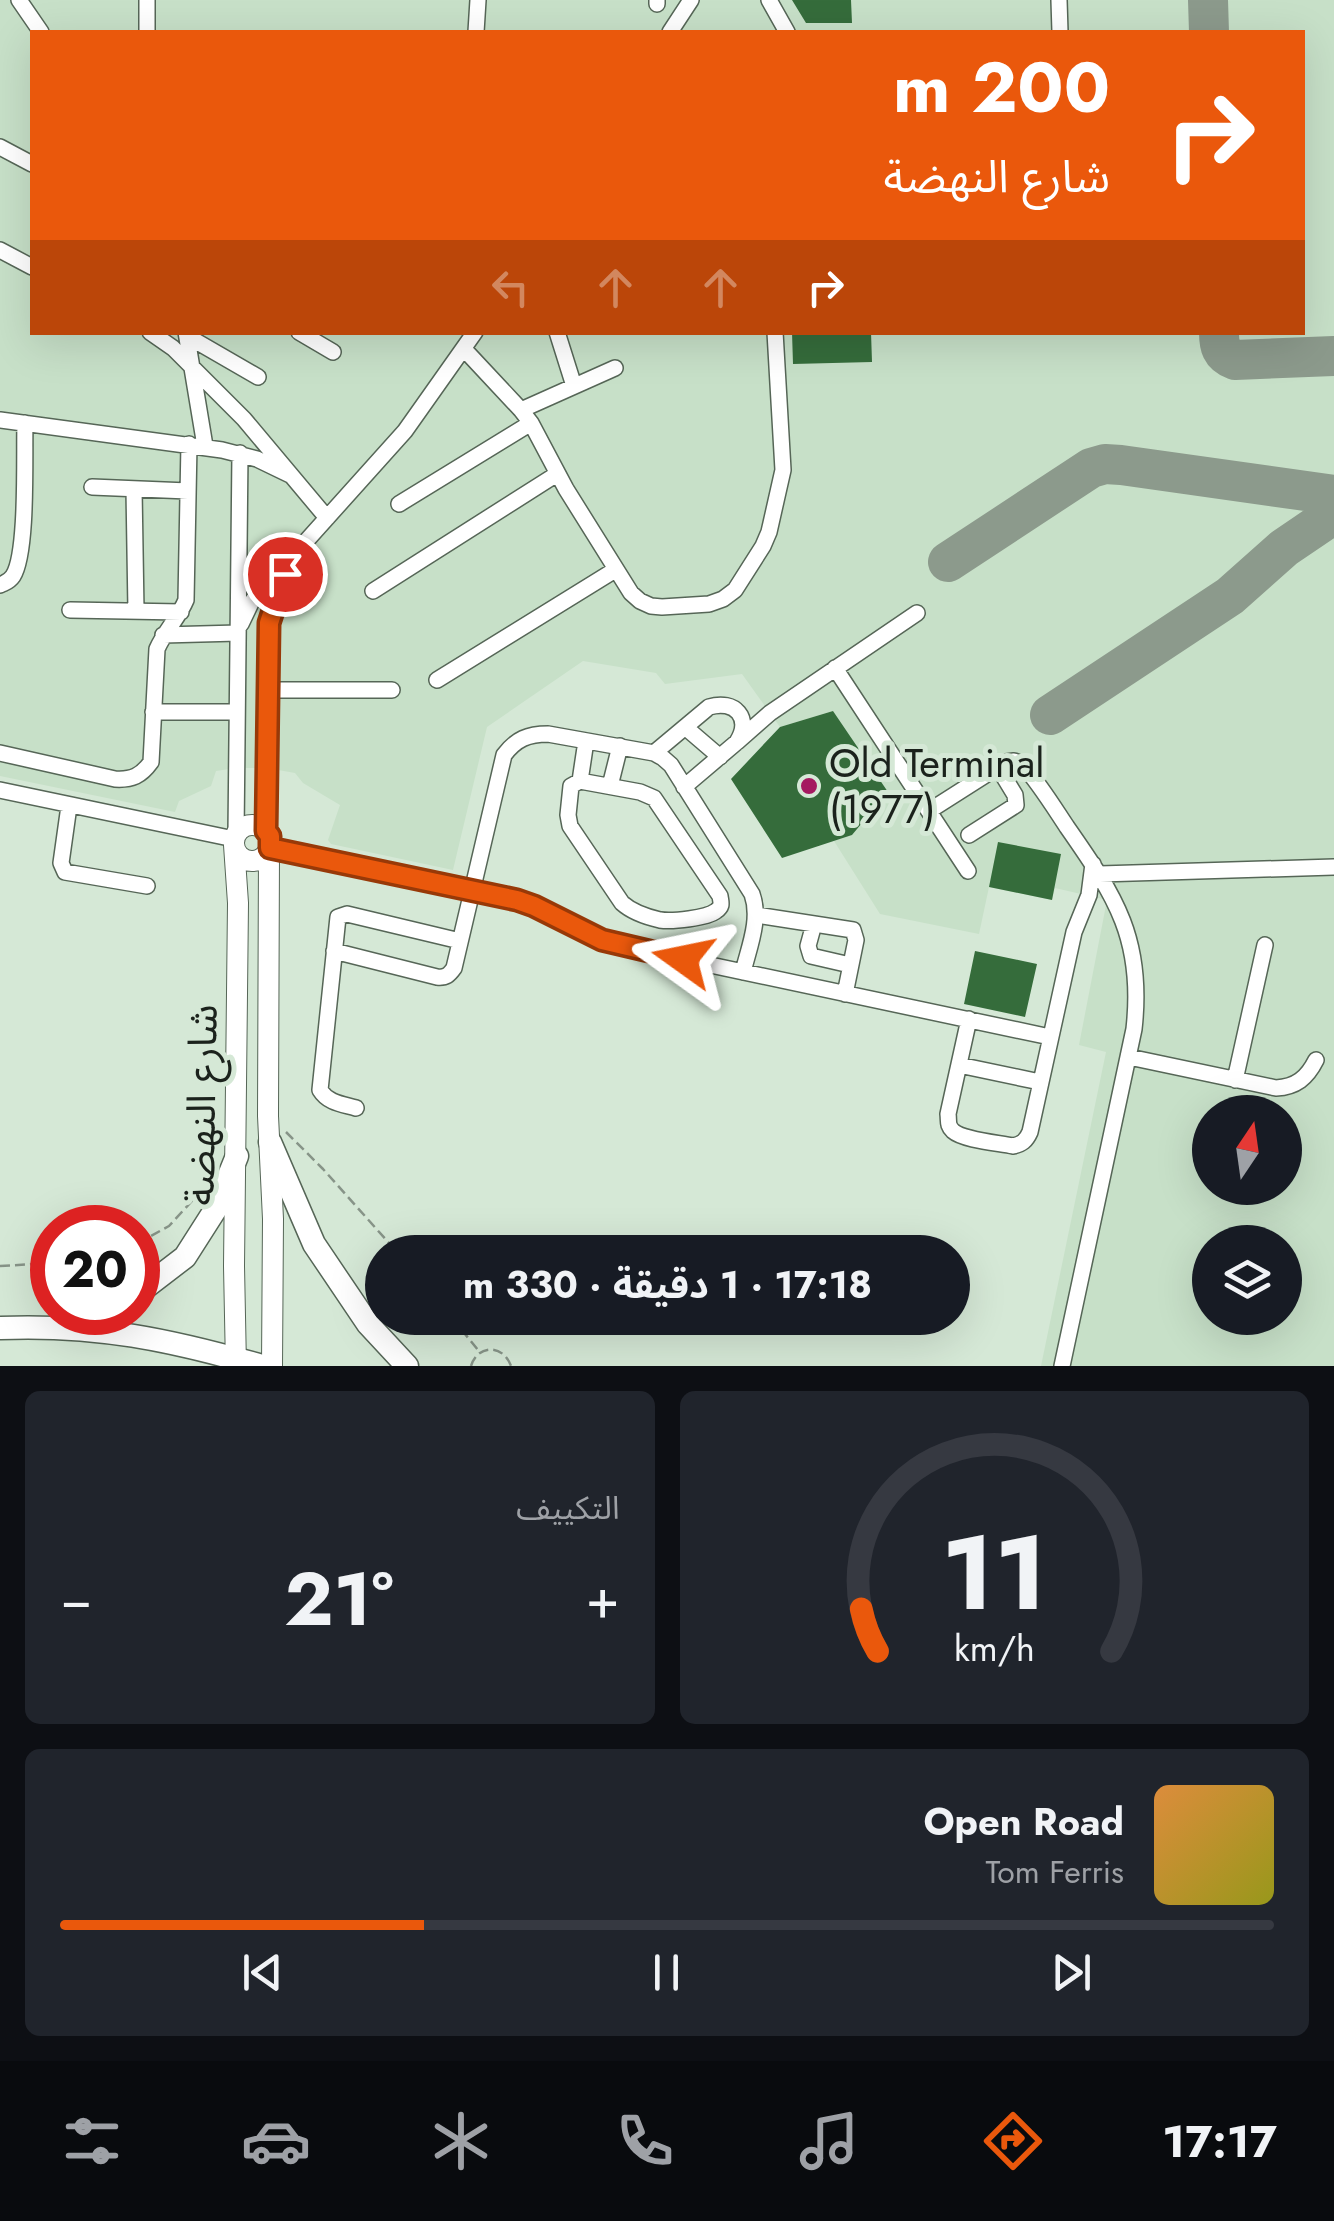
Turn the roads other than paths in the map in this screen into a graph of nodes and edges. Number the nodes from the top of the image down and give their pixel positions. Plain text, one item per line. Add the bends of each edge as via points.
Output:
1 (19, 0) edge
2 (147, 0) edge
3 (478, 0) edge
4 (691, 0) edge
5 (770, 0) edge
6 (1059, 0) edge
7 (40, 30) edge
8 (148, 30) edge
9 (476, 30) edge
10 (671, 30) edge
11 (786, 30) edge
12 (1060, 30) edge
13 (5, 150) edge
14 (30, 163) edge
15 (0, 167) edge
16 (0, 250) edge
17 (30, 267) edge
18 (154, 335) edge
19 (186, 335) edge
20 (188, 335) edge
21 (305, 335) edge
22 (473, 335) edge
23 (558, 335) edge
24 (776, 335) edge
25 (464, 349) junction
26 (333, 352) dead end
27 (193, 368) junction
28 (615, 368) dead end
29 (258, 377) dead end
30 (574, 386) junction
31 (526, 416) junction
32 (0, 420) edge
33 (25, 423) junction
34 (197, 445) junction
35 (240, 453) junction
36 (557, 474) junction
37 (290, 476) junction
38 (92, 487) dead end
39 (134, 489) junction
40 (188, 491) junction
41 (399, 504) dead end
42 (327, 518) junction
43 (291, 558) junction
44 (615, 570) junction
45 (0, 585) edge
46 (372, 591) dead end
47 (70, 610) dead end
48 (136, 611) junction
49 (181, 612) junction
50 (916, 612) dead end
51 (269, 623) junction
52 (240, 626) junction
53 (163, 634) junction
54 (835, 668) junction
55 (437, 680) dead end
56 (392, 690) dead end
57 (269, 697) junction
58 (237, 708) junction
59 (153, 712) junction
60 (685, 728) junction
61 (586, 740) junction
62 (738, 742) junction
63 (620, 746) junction
64 (0, 752) edge
65 (654, 753) junction
66 (720, 757) junction
67 (998, 767) junction
68 (580, 781) junction
69 (610, 786) junction
70 (684, 787) junction
71 (0, 790) edge
72 (69, 806) junction
73 (929, 811) junction
74 (969, 835) dead end
75 (235, 839) junction
76 (268, 843) junction
77 (1334, 867) edge
78 (1097, 869) junction
79 (968, 871) dead end
80 (147, 886) dead end
81 (472, 890) junction
82 (756, 915) junction
83 (660, 920) junction
84 (814, 924) junction
85 (460, 940) junction
86 (1264, 945) dead end
87 (334, 951) junction
88 (653, 953) junction
89 (850, 965) junction
90 (744, 972) junction
91 (845, 994) junction
92 (969, 1020) junction
93 (1050, 1037) junction
94 (1129, 1057) junction
95 (1316, 1060) dead end
96 (959, 1065) junction
97 (1236, 1080) junction
98 (1040, 1082) junction
99 (356, 1108) dead end
100 (270, 1142) junction
101 (236, 1156) junction
102 (160, 1276) edge
103 (30, 1317) edge
104 (0, 1318) edge
105 (0, 1328) edge
106 (236, 1362) edge
107 (262, 1366) edge
108 (272, 1366) edge
109 (407, 1366) edge
110 (1062, 1366) edge

1 - 7 lane
2 - 8 lane
3 - 9 lane
4 - 10 lane
5 - 11 lane
6 - 12 lane
13 - 14 lane
13 - 15 lane
16 - 17 lane
18 - 27 lane
19 - 27 lane
20 - 29 lane
21 - 26 lane
22 - 25 lane
23 - 30 lane
24 - 44 lane via 783,470 766,540 744,579 709,604 662,607 640,601
25 - 31 lane
25 - 42 lane via 406,431
27 - 34 lane
27 - 37 lane
28 - 30 lane
30 - 31 lane
31 - 36 lane
31 - 41 lane
32 - 33 lane
33 - 34 lane
33 - 45 lane via 20,550 13,576
34 - 35 lane
34 - 40 lane
35 - 37 lane
35 - 52 lane, شارع النهضة
36 - 44 lane
36 - 46 lane
37 - 42 lane
38 - 39 lane
39 - 40 lane
39 - 48 lane
40 - 49 lane
42 - 43 lane
43 - 51 lane, شارع النهضة
43 - 52 lane via 268,578
44 - 55 lane
47 - 48 lane
48 - 49 lane
49 - 53 lane
50 - 54 lane
51 - 52 lane via 257,617
51 - 57 lane, شارع النهضة
52 - 53 lane
52 - 58 lane, شارع النهضة
53 - 59 lane
54 - 62 lane
54 - 73 lane
56 - 57 lane
57 - 58 lane
57 - 76 lane, شارع النهضة
58 - 59 lane
58 - 75 lane, شارع النهضة
59 - 64 lane via 151,762 130,780
60 - 62 lane via 710,707 727,705 741,716
60 - 65 lane
60 - 66 lane
61 - 63 lane
61 - 68 lane
61 - 81 lane via 535,734 504,755
62 - 66 lane
63 - 65 lane
63 - 69 lane
65 - 70 lane
66 - 70 lane
67 - 73 lane
67 - 74 lane via 1016,804
67 - 78 lane via 1022,764
68 - 69 lane
68 - 83 lane via 570,792 570,826 622,903
69 - 83 lane via 654,798 720,896 714,912
70 - 82 lane via 752,894
71 - 72 lane
72 - 75 lane
72 - 80 lane via 65,872
73 - 79 lane
75 - 76 main road via 247,825 261,827
75 - 76 main road via 246,860 259,860
75 - 101 main road, شارع النهضة
76 - 81 lane
76 - 100 main road, شارع النهضة
77 - 78 lane
78 - 93 lane via 1074,932
78 - 94 lane via 1122,916 1136,971
81 - 85 lane
81 - 88 lane via 534,906 602,940
82 - 84 lane
82 - 90 lane
83 - 88 lane
84 - 89 lane via 812,956
84 - 89 lane via 852,930
85 - 87 lane via 454,968 444,978
85 - 87 lane via 342,914
86 - 97 lane
87 - 99 lane via 320,1090 332,1102
88 - 90 lane
89 - 91 lane
90 - 91 lane
91 - 92 lane
92 - 93 lane
92 - 96 lane
93 - 98 lane
94 - 97 lane
94 - 110 lane
95 - 97 lane via 1289,1087
96 - 98 lane
96 - 98 lane via 948,1123 962,1136 1013,1146 1027,1140
100 - 108 main road, شارع النهضة
100 - 109 highway via 314,1244 368,1324
101 - 102 highway via 216,1210 185,1257
101 - 106 main road, شارع النهضة
103 - 104 highway
105 - 106 highway via 144,1336
106 - 107 highway

